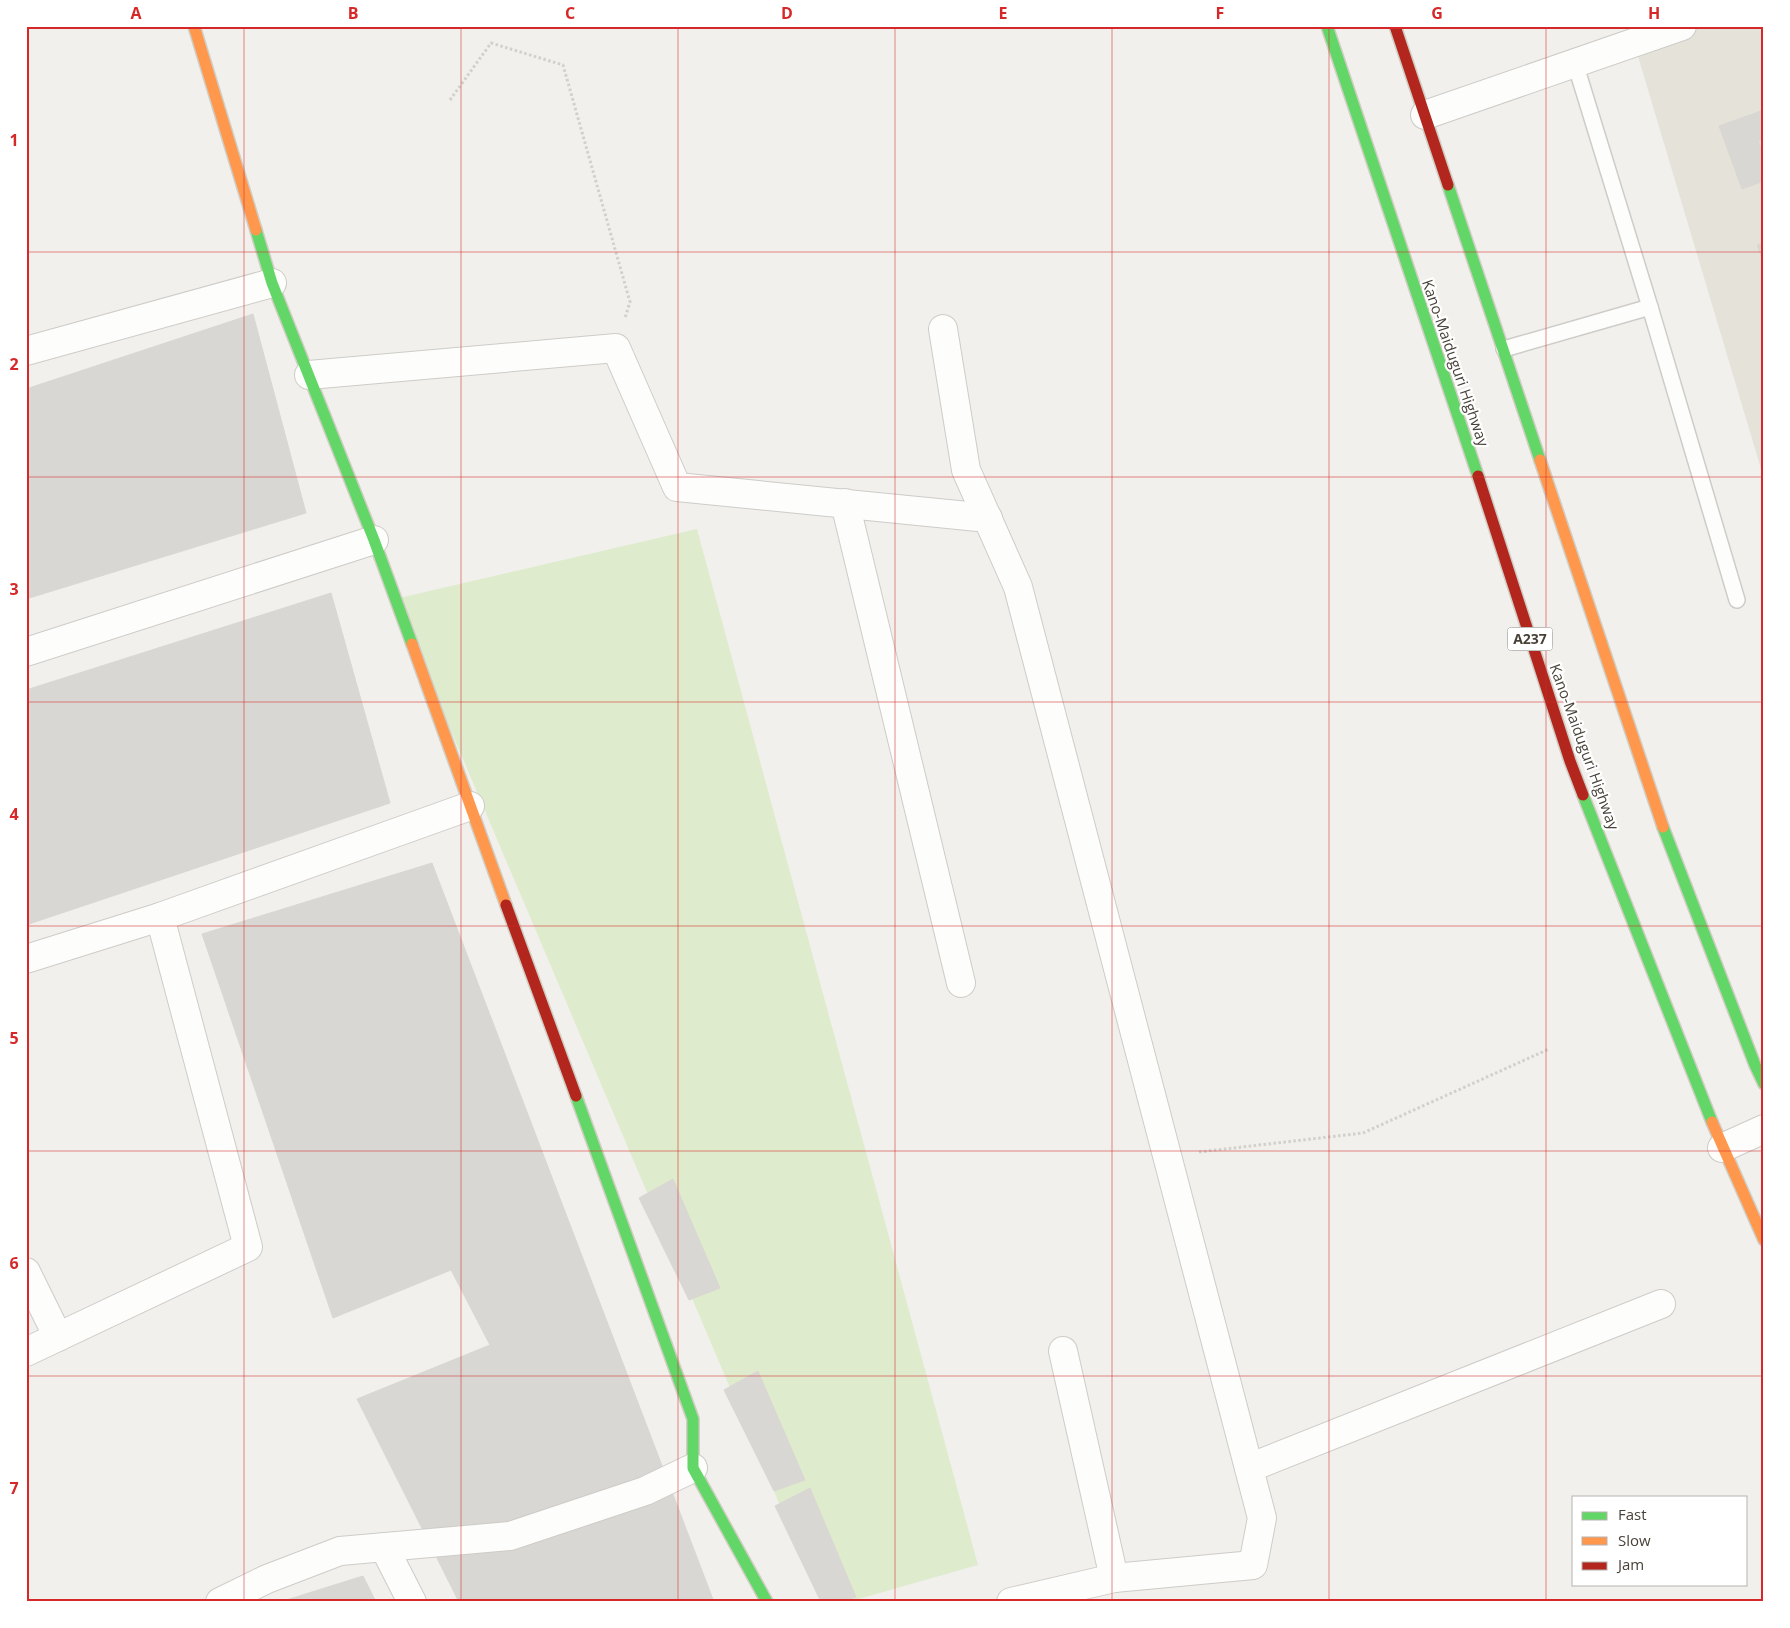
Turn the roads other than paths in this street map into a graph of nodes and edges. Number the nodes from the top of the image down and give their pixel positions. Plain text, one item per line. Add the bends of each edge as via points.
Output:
1 (194, 26) edge
2 (1327, 26) edge
3 (1395, 26) edge
4 (1682, 26) edge
5 (1575, 63) junction
6 (1425, 115) junction
7 (272, 283) junction
8 (1650, 307) junction
9 (943, 328) dead end
10 (1504, 349) junction
11 (26, 351) edge
12 (309, 375) junction
13 (845, 503) junction
14 (988, 518) junction
15 (374, 540) junction
16 (1737, 600) dead end
17 (26, 652) edge
18 (470, 806) junction
19 (160, 917) junction
20 (26, 959) edge
21 (961, 983) dead end
22 (1764, 1084) edge
23 (1764, 1129) edge
24 (1722, 1148) junction
25 (1764, 1240) edge
26 (26, 1272) edge
27 (1661, 1304) dead end
28 (58, 1337) junction
29 (1063, 1351) dead end
30 (26, 1352) edge
31 (693, 1468) junction
32 (1250, 1468) junction
33 (384, 1547) junction
34 (1114, 1578) junction
35 (220, 1602) edge
36 (412, 1602) edge
37 (767, 1602) edge
38 (1011, 1602) edge

1 - 7 main road
2 - 24 main road, Kano-Maiduguri Highway / A237 via 1570,761
3 - 6 main road
4 - 5 street
5 - 6 street
5 - 8 lane
6 - 10 main road
7 - 11 street
7 - 12 main road
8 - 10 lane
8 - 16 lane
9 - 14 street via 966,470
10 - 22 main road via 1664,833
12 - 13 street via 616,348 677,487
12 - 15 main road
13 - 14 street
13 - 21 street
14 - 32 street via 1018,587
15 - 17 street
15 - 18 main road
18 - 19 street
18 - 31 main road via 693,1419
19 - 20 street
19 - 28 street via 248,1247
23 - 24 street
24 - 25 main road, Kano-Maiduguri Highway / A237
26 - 28 street
27 - 32 street
28 - 30 street
29 - 34 street
31 - 33 street via 645,1491 510,1536
31 - 37 main road
32 - 34 street via 1262,1518 1252,1565
33 - 35 street via 340,1552 267,1579
33 - 36 street
34 - 38 street

